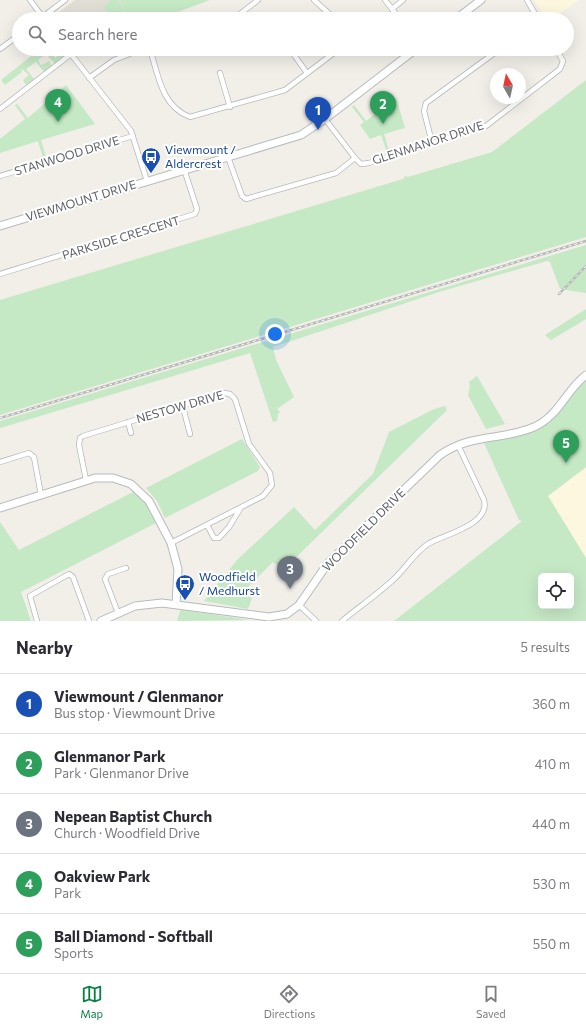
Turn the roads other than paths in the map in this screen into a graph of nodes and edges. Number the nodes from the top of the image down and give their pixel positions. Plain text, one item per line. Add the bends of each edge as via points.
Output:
1 (30, 0) edge
2 (65, 0) edge
3 (258, 0) edge
4 (314, 0) edge
5 (385, 0) edge
6 (403, 0) edge
7 (481, 0) edge
8 (527, 0) edge
9 (392, 9) junction
10 (38, 12) edge
11 (50, 12) edge
12 (242, 12) edge
13 (327, 12) edge
14 (394, 12) edge
15 (465, 12) edge
16 (534, 12) edge
17 (12, 40) edge
18 (0, 49) edge
19 (69, 56) edge
20 (73, 56) edge
21 (124, 56) edge
22 (152, 56) edge
23 (295, 56) edge
24 (330, 56) edge
25 (407, 56) edge
26 (490, 56) edge
27 (560, 56) edge
28 (220, 73) dead end
29 (307, 73) junction
30 (89, 78) junction
31 (230, 107) junction
32 (0, 109) edge
33 (325, 119) junction
34 (133, 136) junction
35 (432, 143) junction
36 (228, 157) junction
37 (355, 158) junction
38 (184, 169) junction
39 (0, 176) edge
40 (147, 181) junction
41 (0, 226) edge
42 (0, 274) edge
43 (586, 375) edge
44 (183, 407) junction
45 (128, 422) junction
46 (132, 433) dead end
47 (190, 434) dead end
48 (458, 445) junction
49 (0, 462) edge
50 (86, 480) junction
51 (41, 495) junction
52 (0, 508) edge
53 (240, 508) junction
54 (207, 525) junction
55 (171, 543) junction
56 (126, 568) dead end
57 (176, 604) junction
58 (299, 605) junction
59 (118, 614) junction
60 (269, 619) edge
61 (37, 621) edge
62 (89, 621) edge
63 (101, 621) edge
64 (316, 621) edge
65 (342, 621) edge

1 - 10 street
2 - 11 street
3 - 12 street
4 - 13 street
5 - 9 street
6 - 9 street
7 - 15 street
8 - 16 street
9 - 14 street
17 - 18 street
19 - 32 street
20 - 30 street
21 - 30 street via 114,60
22 - 31 street via 162,88 177,111 190,117
23 - 29 street
24 - 29 street
25 - 33 street, VIEWMOUNT DRIVE
26 - 35 street via 426,103 424,111
27 - 35 street, GLENMANOR DRIVE via 563,62 560,69 486,126
28 - 31 street
29 - 31 street via 285,90
30 - 34 street
33 - 36 street, VIEWMOUNT DRIVE via 301,135
33 - 37 street, GLENMANOR DRIVE
34 - 39 street, STANWOOD DRIVE
34 - 40 street
35 - 37 street, GLENMANOR DRIVE via 369,163 361,164
36 - 37 street via 242,196 246,199 336,173
36 - 38 street, VIEWMOUNT DRIVE
38 - 40 street, VIEWMOUNT DRIVE
38 - 42 street, PARKSIDE CRESCENT via 197,209 195,214
40 - 41 street, VIEWMOUNT DRIVE
43 - 48 street, WOODFIELD DRIVE via 558,410 534,427
44 - 45 street, NESTOW DRIVE
44 - 47 street
44 - 53 street, NESTOW DRIVE via 224,393 230,394 235,400 249,444 272,481 263,496
45 - 46 street
45 - 50 street, NESTOW DRIVE via 80,438
48 - 58 street, WOODFIELD DRIVE via 440,455 328,563
48 - 65 street via 484,500 483,511 463,529 428,543 415,554 395,579
49 - 51 street via 29,453 34,457
50 - 51 street
50 - 55 street via 113,478 138,489 149,501
51 - 52 street
53 - 54 street, NESTOW DRIVE
53 - 54 street via 219,538 214,538
54 - 55 street, NESTOW DRIVE
55 - 57 street via 178,569
56 - 59 street via 108,574 105,579
57 - 59 street, WOODFIELD DRIVE via 144,604
57 - 60 street, WOODFIELD DRIVE
58 - 60 street, WOODFIELD DRIVE via 287,614
58 - 64 street
59 - 63 street, WOODFIELD DRIVE
61 - 62 street via 30,596 69,574 73,577

